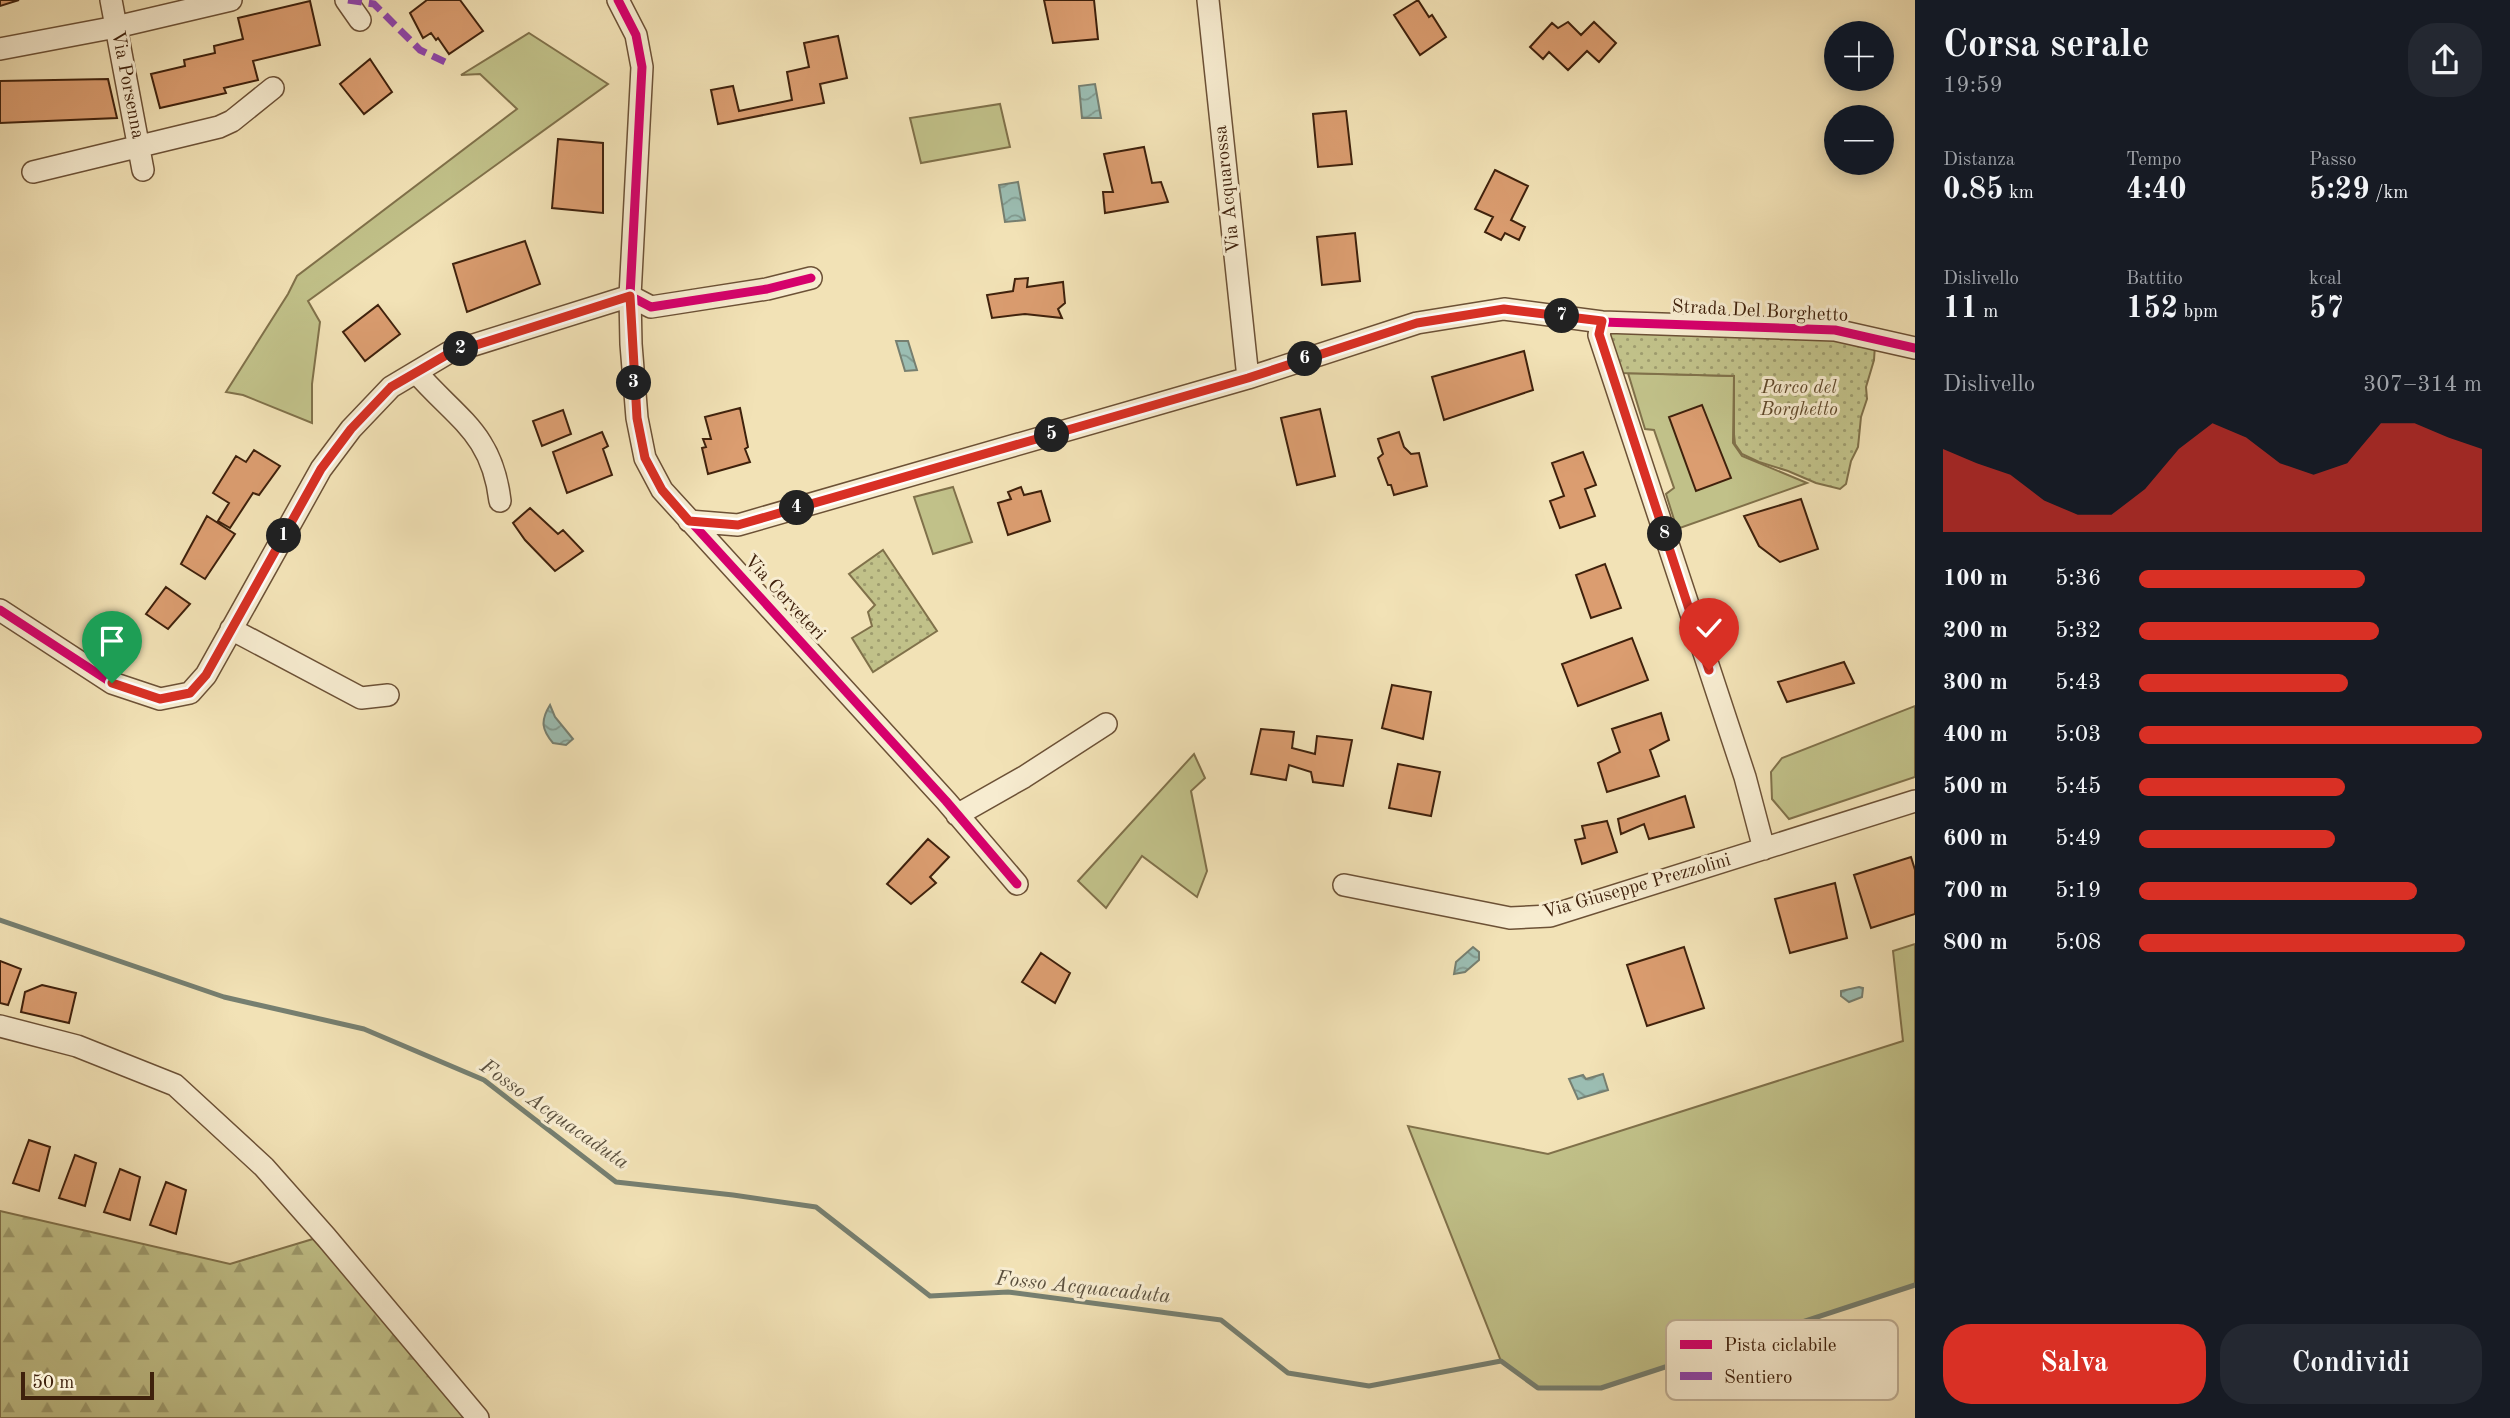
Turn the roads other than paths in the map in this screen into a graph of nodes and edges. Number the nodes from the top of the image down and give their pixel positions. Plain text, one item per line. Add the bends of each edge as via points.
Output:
1 (111, 0) edge
2 (231, 0) edge
3 (346, 0) edge
4 (618, 0) edge
5 (1208, 0) edge
6 (360, 20) dead end
7 (116, 27) junction
8 (0, 49) edge
9 (273, 88) dead end
10 (139, 148) junction
11 (143, 170) dead end
12 (33, 172) dead end
13 (811, 278) dead end
14 (630, 296) junction
15 (1602, 321) junction
16 (1915, 348) edge
17 (416, 372) junction
18 (1248, 378) junction
19 (500, 501) dead end
20 (689, 521) junction
21 (0, 610) edge
22 (231, 629) junction
23 (388, 695) dead end
24 (1105, 724) dead end
25 (1915, 801) edge
26 (957, 815) junction
27 (1764, 849) junction
28 (1017, 884) dead end
29 (1344, 885) dead end
30 (0, 1026) edge
31 (478, 1418) edge

1 - 7 street, Via Porsenna
2 - 7 street
3 - 6 street
4 - 14 street, Via Cerveteri via 636,35 642,67
5 - 18 street, Via Acquarossa
7 - 8 street
7 - 10 street, Via Porsenna
9 - 10 street via 219,127
10 - 11 street, Via Porsenna
10 - 12 street
13 - 14 street via 650,307
14 - 17 street via 448,354
14 - 20 street, Via Cerveteri via 637,418 645,458 662,490
15 - 16 street, Strada Del Borghetto via 1835,330
15 - 18 street, Strada Del Borghetto via 1504,309 1417,323
15 - 27 street via 1599,334 1745,777
17 - 19 street via 468,424 490,455
17 - 22 street via 391,387 321,469
18 - 20 street, Strada Del Borghetto via 738,525
20 - 26 street, Via Cerveteri
21 - 22 street via 112,683 160,699 190,693 206,675
22 - 23 street via 361,698
24 - 26 street
25 - 27 street, Via Giuseppe Prezzolini
26 - 28 street, Via Cerveteri
27 - 29 street, Via Giuseppe Prezzolini via 1550,916 1510,918
30 - 31 street via 77,1046 175,1085 264,1167

